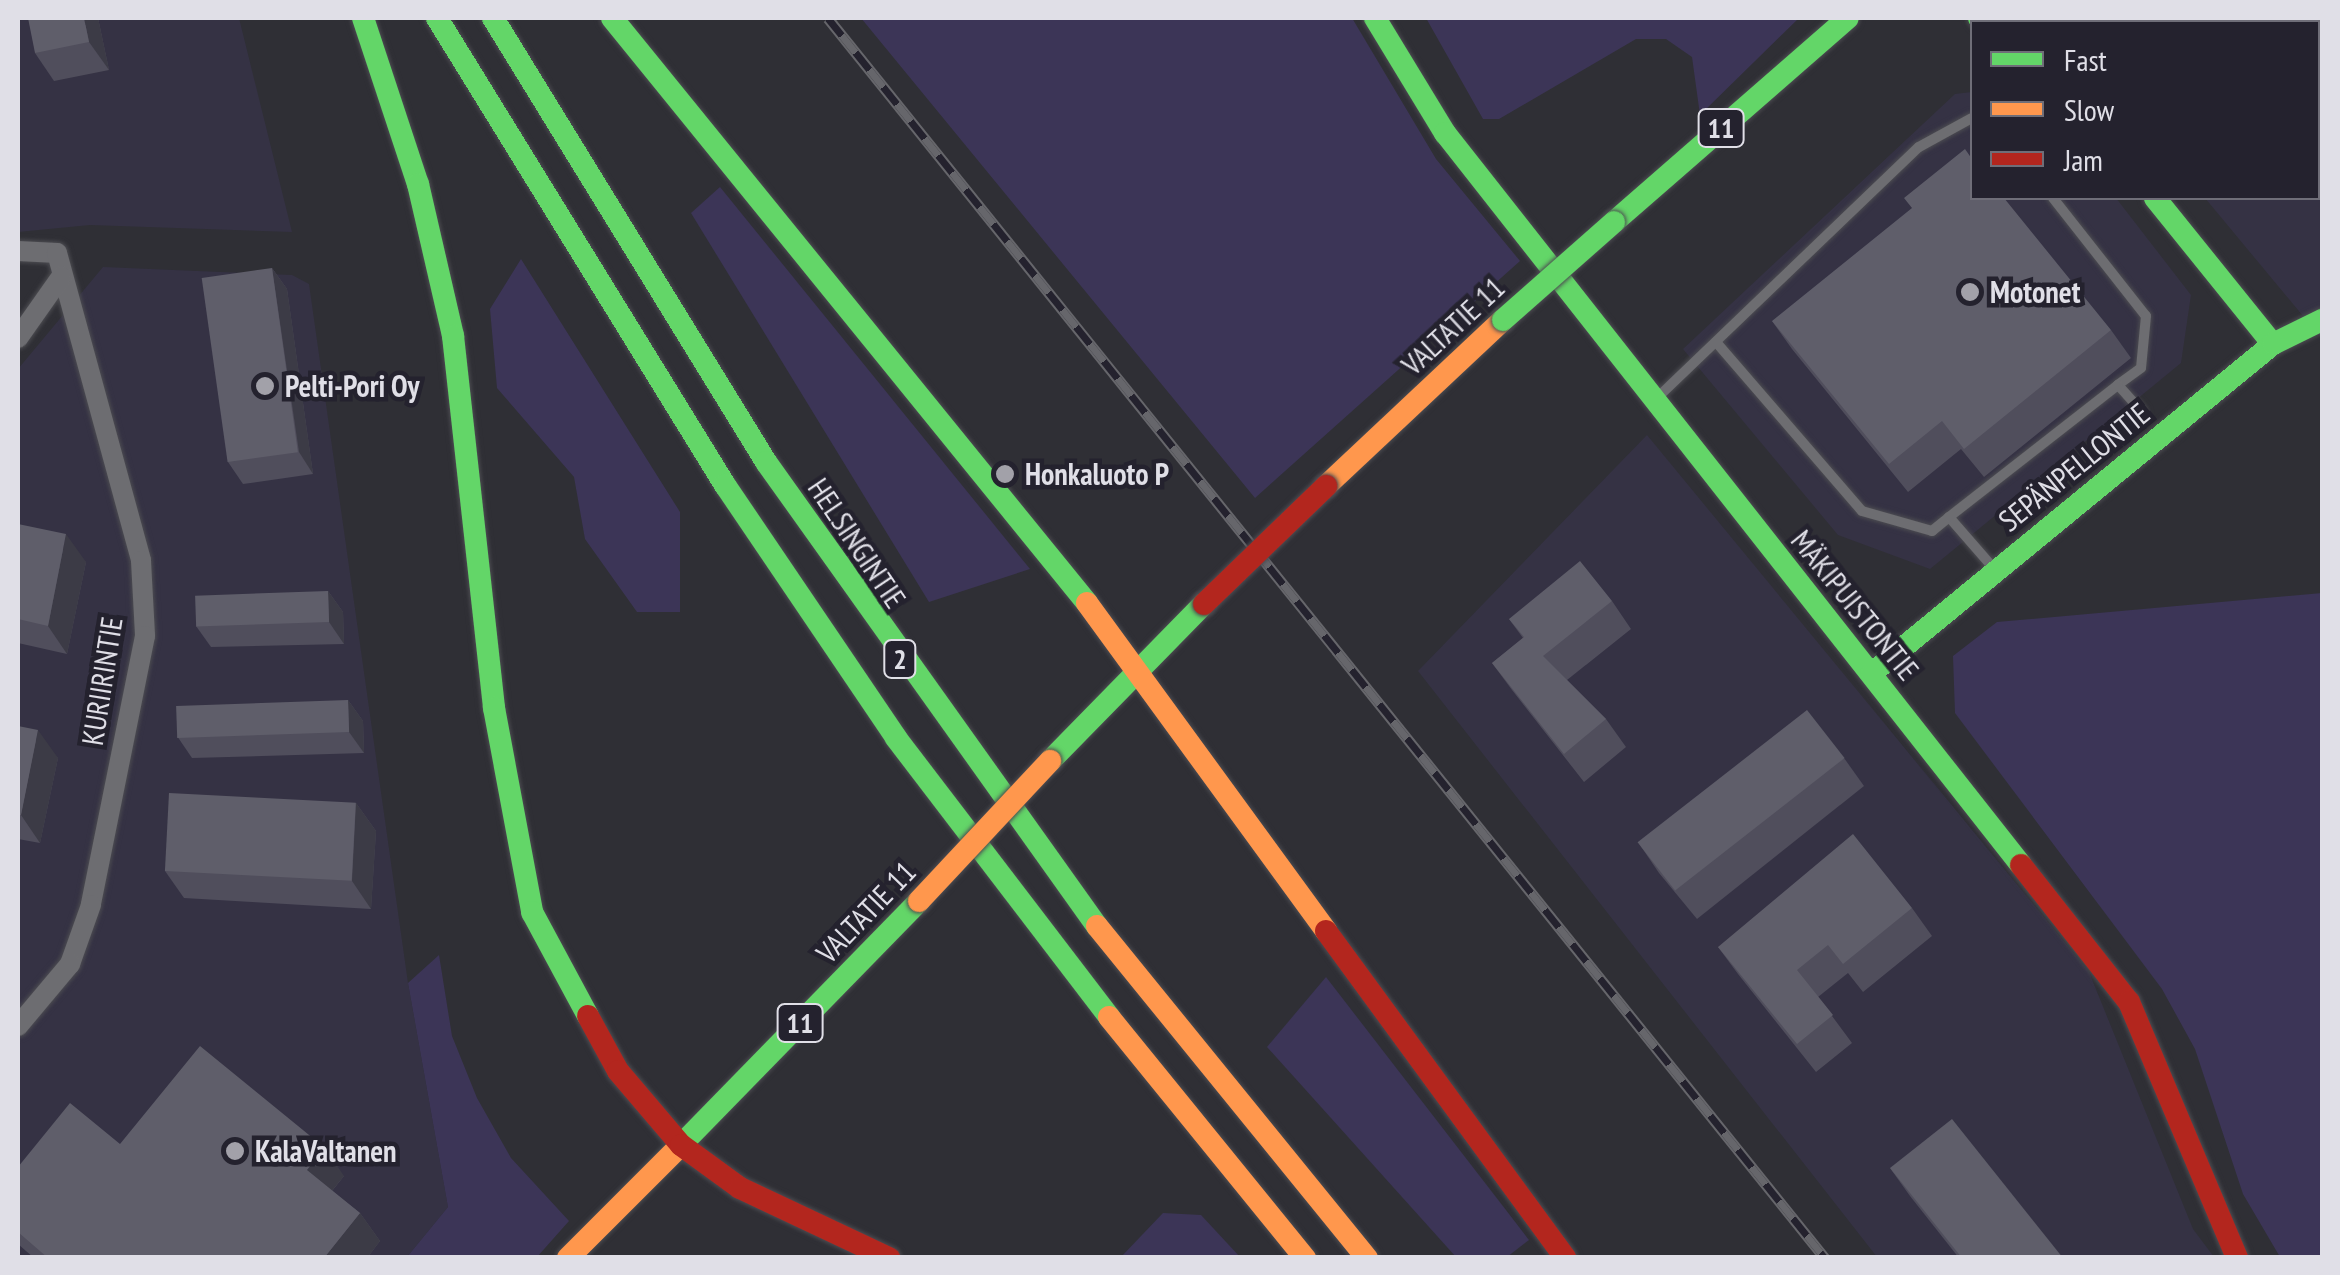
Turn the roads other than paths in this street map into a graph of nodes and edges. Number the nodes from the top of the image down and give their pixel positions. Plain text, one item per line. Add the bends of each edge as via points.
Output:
1 (364, 18) edge
2 (437, 18) edge
3 (493, 18) edge
4 (612, 18) edge
5 (1375, 18) edge
6 (1848, 18) edge
7 (1832, 26) edge
8 (1970, 119) edge
9 (2055, 200) edge
10 (2157, 200) edge
11 (18, 251) edge
12 (61, 277) junction
13 (2322, 320) edge
14 (18, 338) edge
15 (1716, 342) junction
16 (2273, 344) junction
17 (2118, 385) junction
18 (1653, 401) junction
19 (2142, 412) dead end
20 (1948, 517) junction
21 (1996, 571) junction
22 (1872, 673) junction
23 (1132, 676) junction
24 (18, 1026) edge
25 (681, 1145) junction
26 (568, 1258) edge
27 (889, 1258) edge
28 (1305, 1258) edge
29 (1367, 1258) edge
30 (1564, 1258) edge
31 (2237, 1258) edge

1 - 25 main road via 418,184 453,336 504,781 532,912 618,1071
2 - 28 main road, 2 via 694,436 896,738 1177,1106
3 - 29 main road, HELSINGINTIE / 2 via 766,462 928,701 1048,867
4 - 23 main road via 1086,602
5 - 18 main road, MÄKIPUISTONTIE via 1445,133
6 - 7 main road, 11
7 - 23 main road, VALTATIE 11 / 11, bridge via 1502,320
8 - 15 lane via 1920,147
9 - 17 lane via 2146,316 2141,368
10 - 16 main road
11 - 12 street, KURIIRINTIE via 45,245 57,253
12 - 14 street
12 - 24 street, KURIIRINTIE via 142,561 144,636 92,905 70,964
13 - 16 main road, SEPÄNPELLONTIE
15 - 18 lane
15 - 20 lane via 1862,512 1932,531
16 - 21 main road, SEPÄNPELLONTIE
17 - 19 lane
17 - 20 lane
18 - 22 main road, MÄKIPUISTONTIE
20 - 21 lane
21 - 22 main road, SEPÄNPELLONTIE
22 - 31 main road, MÄKIPUISTONTIE via 2130,1002
23 - 25 main road, VALTATIE 11 / 11, bridge
23 - 30 main road
25 - 26 main road, VALTATIE 11
25 - 27 main road via 740,1188

